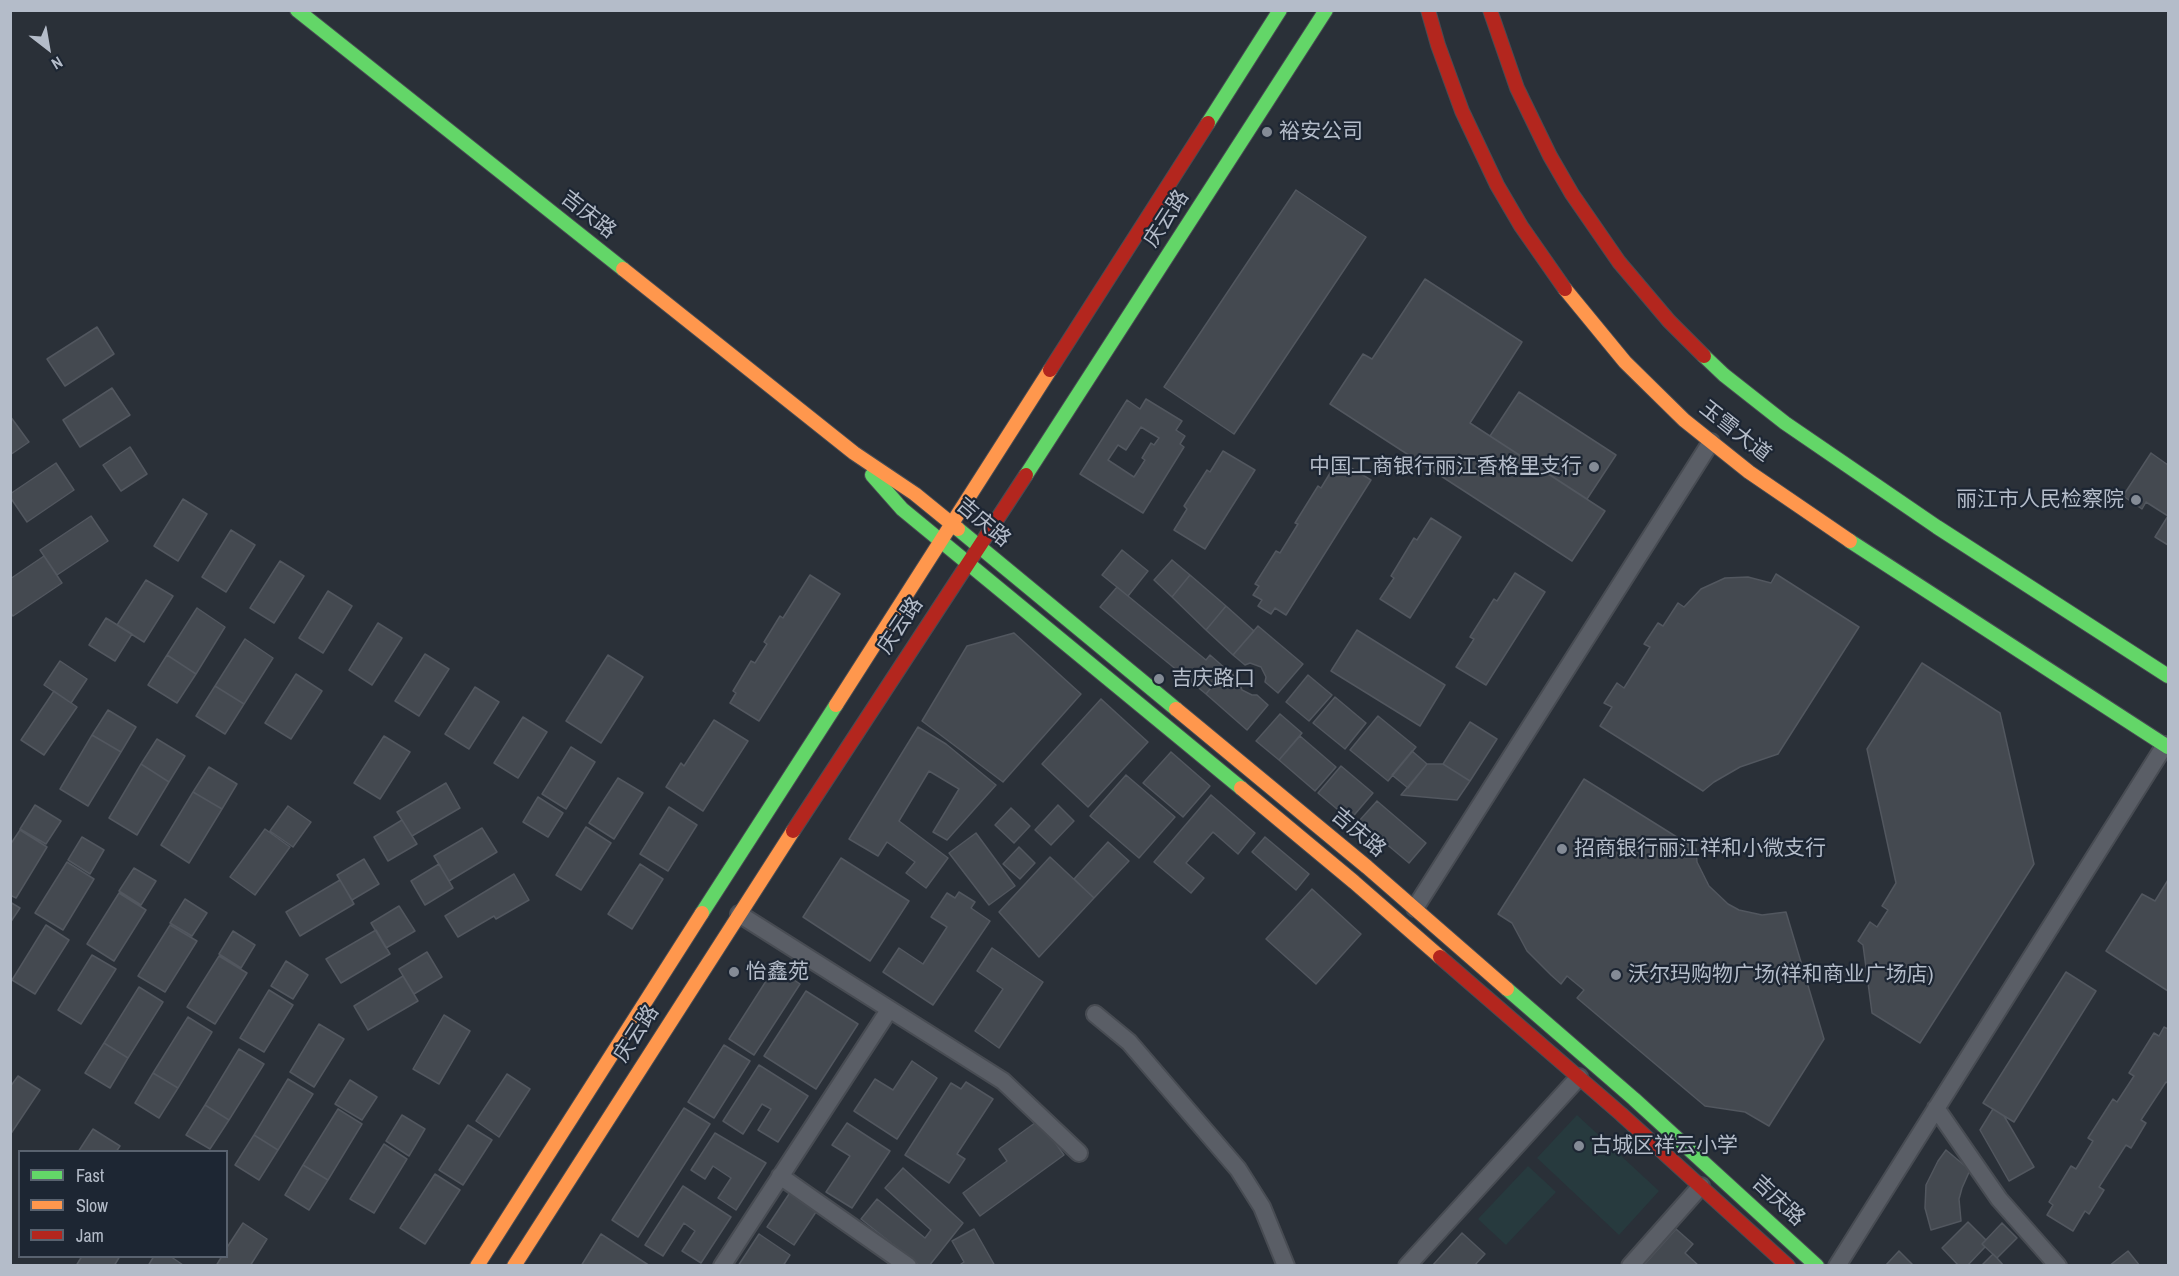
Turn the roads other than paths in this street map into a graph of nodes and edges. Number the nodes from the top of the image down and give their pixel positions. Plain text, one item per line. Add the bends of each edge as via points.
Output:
1 (297, 10) edge
2 (1280, 10) edge
3 (1326, 10) edge
4 (1428, 10) edge
5 (1490, 10) edge
6 (1711, 442) junction
7 (854, 453) junction
8 (951, 524) junction
9 (940, 541) junction
10 (979, 546) junction
11 (968, 563) junction
12 (2169, 676) edge
13 (2167, 746) edge
14 (1414, 908) junction
15 (739, 914) junction
16 (889, 1010) junction
17 (1095, 1014) dead end
18 (1579, 1077) junction
19 (1936, 1108) junction
20 (1079, 1153) dead end
21 (780, 1176) junction
22 (1701, 1186) junction
23 (477, 1266) edge
24 (514, 1266) edge
25 (722, 1266) edge
26 (908, 1266) edge
27 (1286, 1266) edge
28 (1407, 1266) edge
29 (1630, 1266) edge
30 (1788, 1266) edge
31 (1817, 1266) edge
32 (1837, 1266) edge
33 (2058, 1266) edge

1 - 7 main road, 吉庆路
2 - 8 main road, 庆云路
3 - 10 main road, 庆云路
4 - 6 main road, 玉雪大道 via 1449,78 1472,132 1527,236 1611,346
5 - 12 main road, 玉雪大道 via 1531,118 1572,194 1618,262 1696,348 1794,429 1937,527
6 - 13 main road, 玉雪大道 via 1904,577
6 - 14 street
7 - 8 main road, 吉庆路
7 - 9 main road, 吉庆路 via 902,509
8 - 9 main road, 庆云路
8 - 10 main road, 吉庆路
9 - 11 main road, 吉庆路
9 - 23 main road, 庆云路
10 - 11 main road, 庆云路
10 - 14 main road, 吉庆路
11 - 15 main road, 庆云路
11 - 18 main road, 吉庆路 via 1354,882
13 - 19 street
14 - 31 main road, 吉庆路 via 1634,1099
15 - 16 street
15 - 24 main road, 庆云路
16 - 20 street via 1003,1081
16 - 21 street
17 - 27 street via 1129,1042 1238,1169 1262,1207
18 - 22 main road, 吉庆路
18 - 28 street
19 - 32 street
19 - 33 street via 1999,1199
21 - 25 street
21 - 26 street
22 - 29 street
22 - 30 main road, 吉庆路

